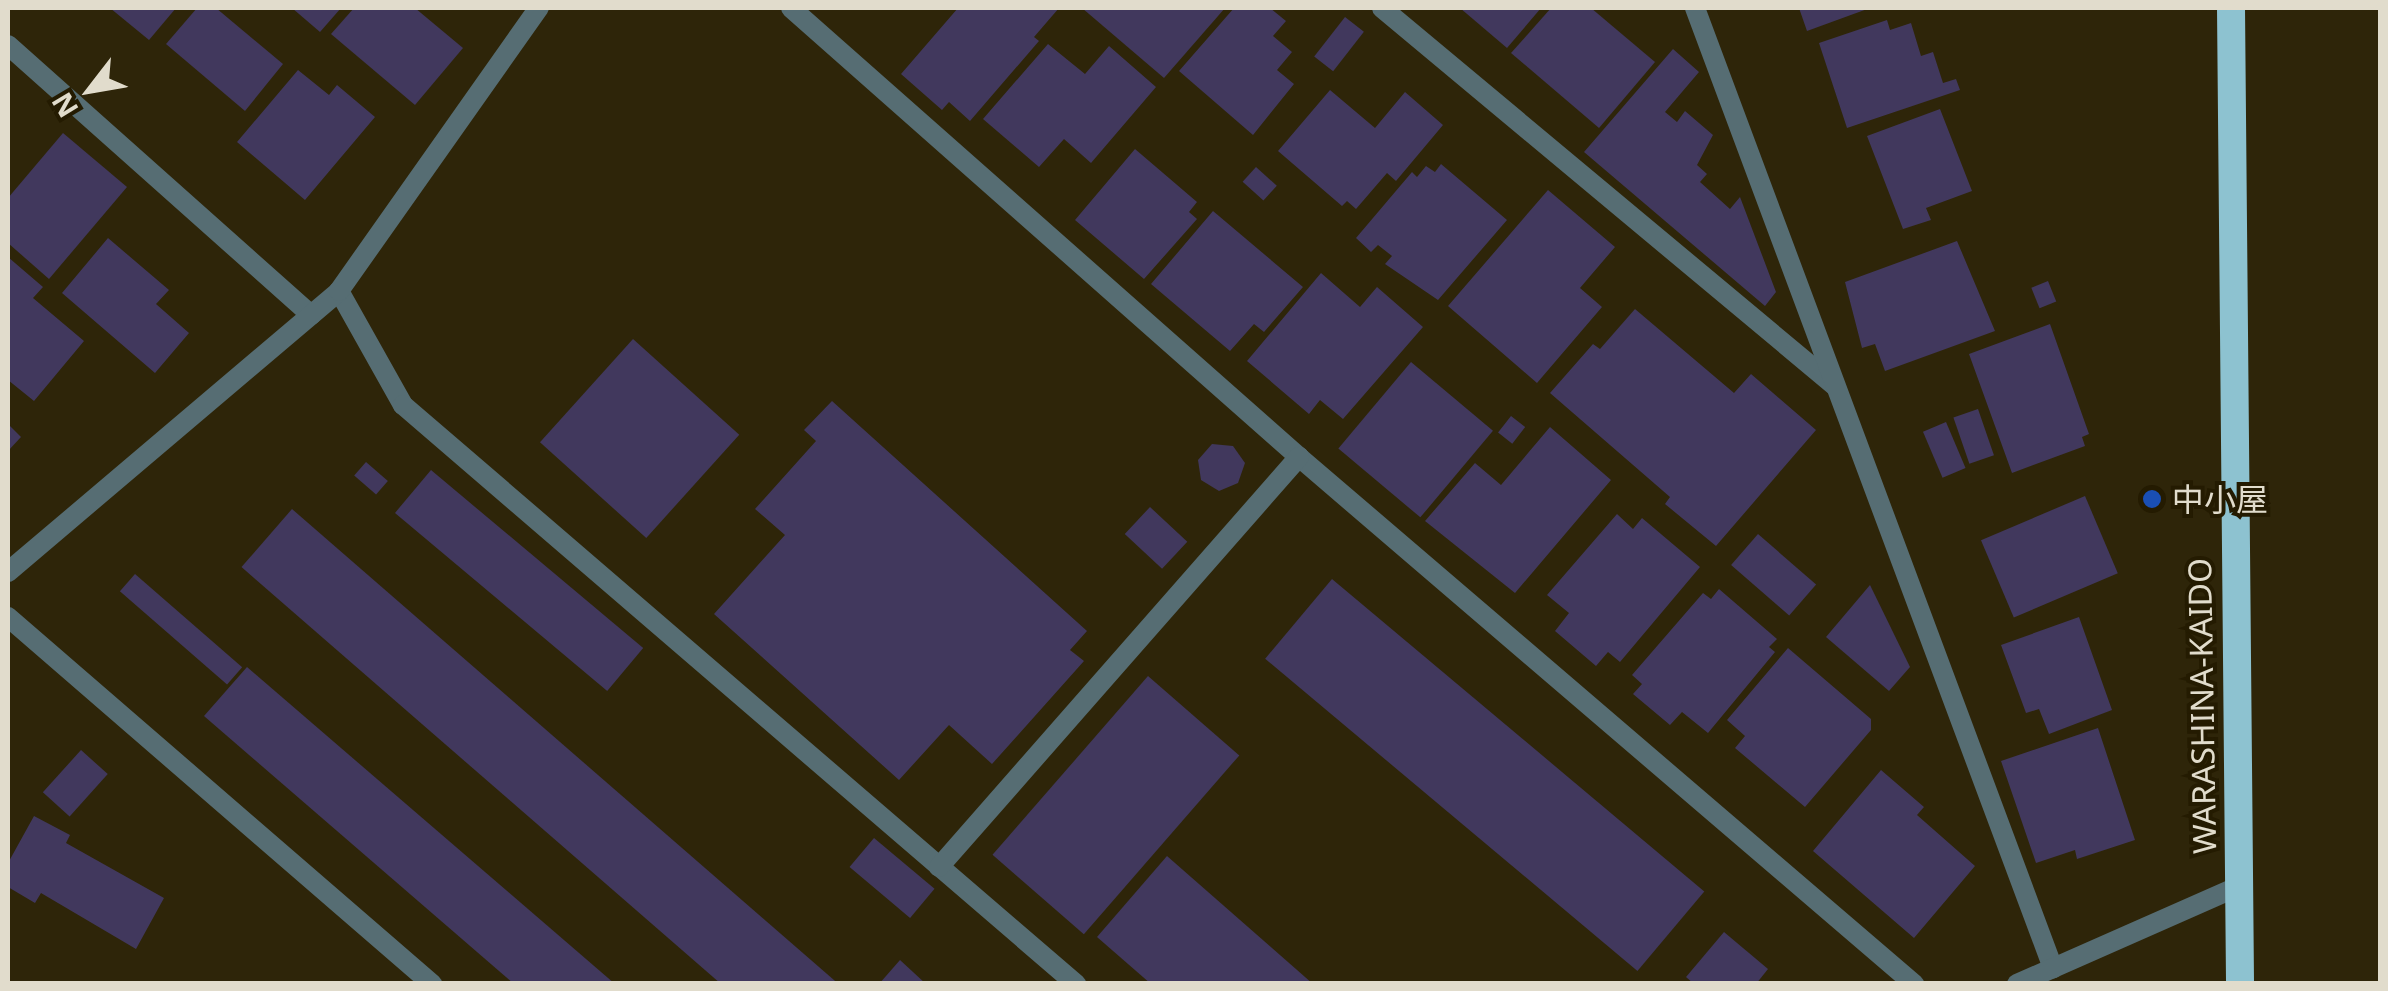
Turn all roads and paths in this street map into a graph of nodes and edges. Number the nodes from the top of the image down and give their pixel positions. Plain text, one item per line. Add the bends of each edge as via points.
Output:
1 (539, 8) edge
2 (791, 8) edge
3 (1382, 8) edge
4 (1695, 8) edge
5 (2231, 8) edge
6 (8, 45) edge
7 (339, 291) junction
8 (311, 315) junction
9 (1836, 387) junction
10 (1299, 457) junction
11 (8, 572) edge
12 (8, 617) edge
13 (939, 866) junction
14 (2239, 886) junction
15 (2052, 968) junction
16 (432, 984) edge
17 (1076, 984) edge
18 (1914, 984) edge
19 (2016, 984) edge
20 (2240, 984) edge

1 - 7 street
2 - 10 street
3 - 9 street
4 - 9 street
5 - 14 highway, WARASHINA-KAIDO
6 - 8 street
7 - 8 street
7 - 13 street via 403,405
8 - 11 street
9 - 15 street
10 - 13 street
10 - 18 street
12 - 16 street
13 - 17 street
14 - 15 street
14 - 20 highway, WARASHINA-KAIDO
15 - 19 street

